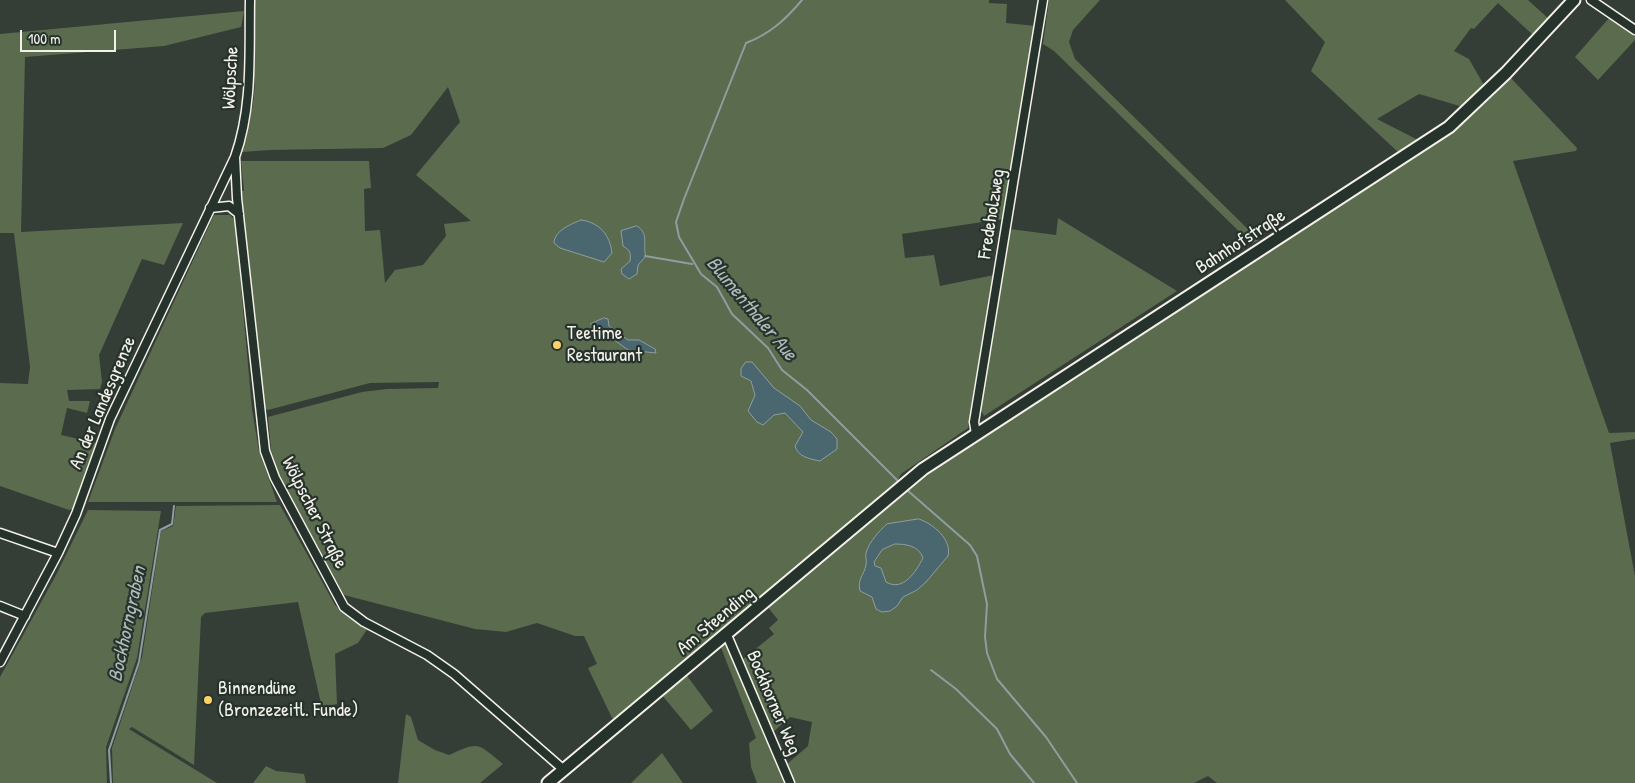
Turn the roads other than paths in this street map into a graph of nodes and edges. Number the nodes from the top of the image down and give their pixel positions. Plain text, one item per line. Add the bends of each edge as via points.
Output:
1 (250, 0) edge
2 (1043, 0) edge
3 (1574, 0) edge
4 (1591, 0) edge
5 (1635, 30) edge
6 (235, 156) junction
7 (210, 208) junction
8 (239, 214) junction
9 (976, 434) junction
10 (904, 485) joint
11 (0, 532) edge
12 (58, 553) junction
13 (0, 606) edge
14 (26, 616) junction
15 (727, 635) junction
16 (0, 662) edge
17 (564, 770) junction
18 (548, 783) edge
19 (790, 783) edge

1 - 6 street, Wölpsche via 247,110
2 - 9 street, Fredeholzweg via 974,422
3 - 9 street, Bahnhofstraße via 1449,127
4 - 5 street
6 - 7 street, An der Landesgrenze
6 - 8 street, Wölpscher Straße
7 - 8 street via 229,206
7 - 12 street, An der Landesgrenze via 110,419 76,514
8 - 17 street, Wölpscher Straße via 266,451 275,478 344,607 364,622 427,654 454,674
9 - 10 street, Bahnhofstraße
10 - 15 street, Am Steending
11 - 12 street
12 - 14 street, An der Landesgrenze
13 - 14 street
14 - 16 street, An der Landesgrenze
15 - 17 street, Am Steending
15 - 19 street, Bockhorner Weg
17 - 18 street, Am Steending

